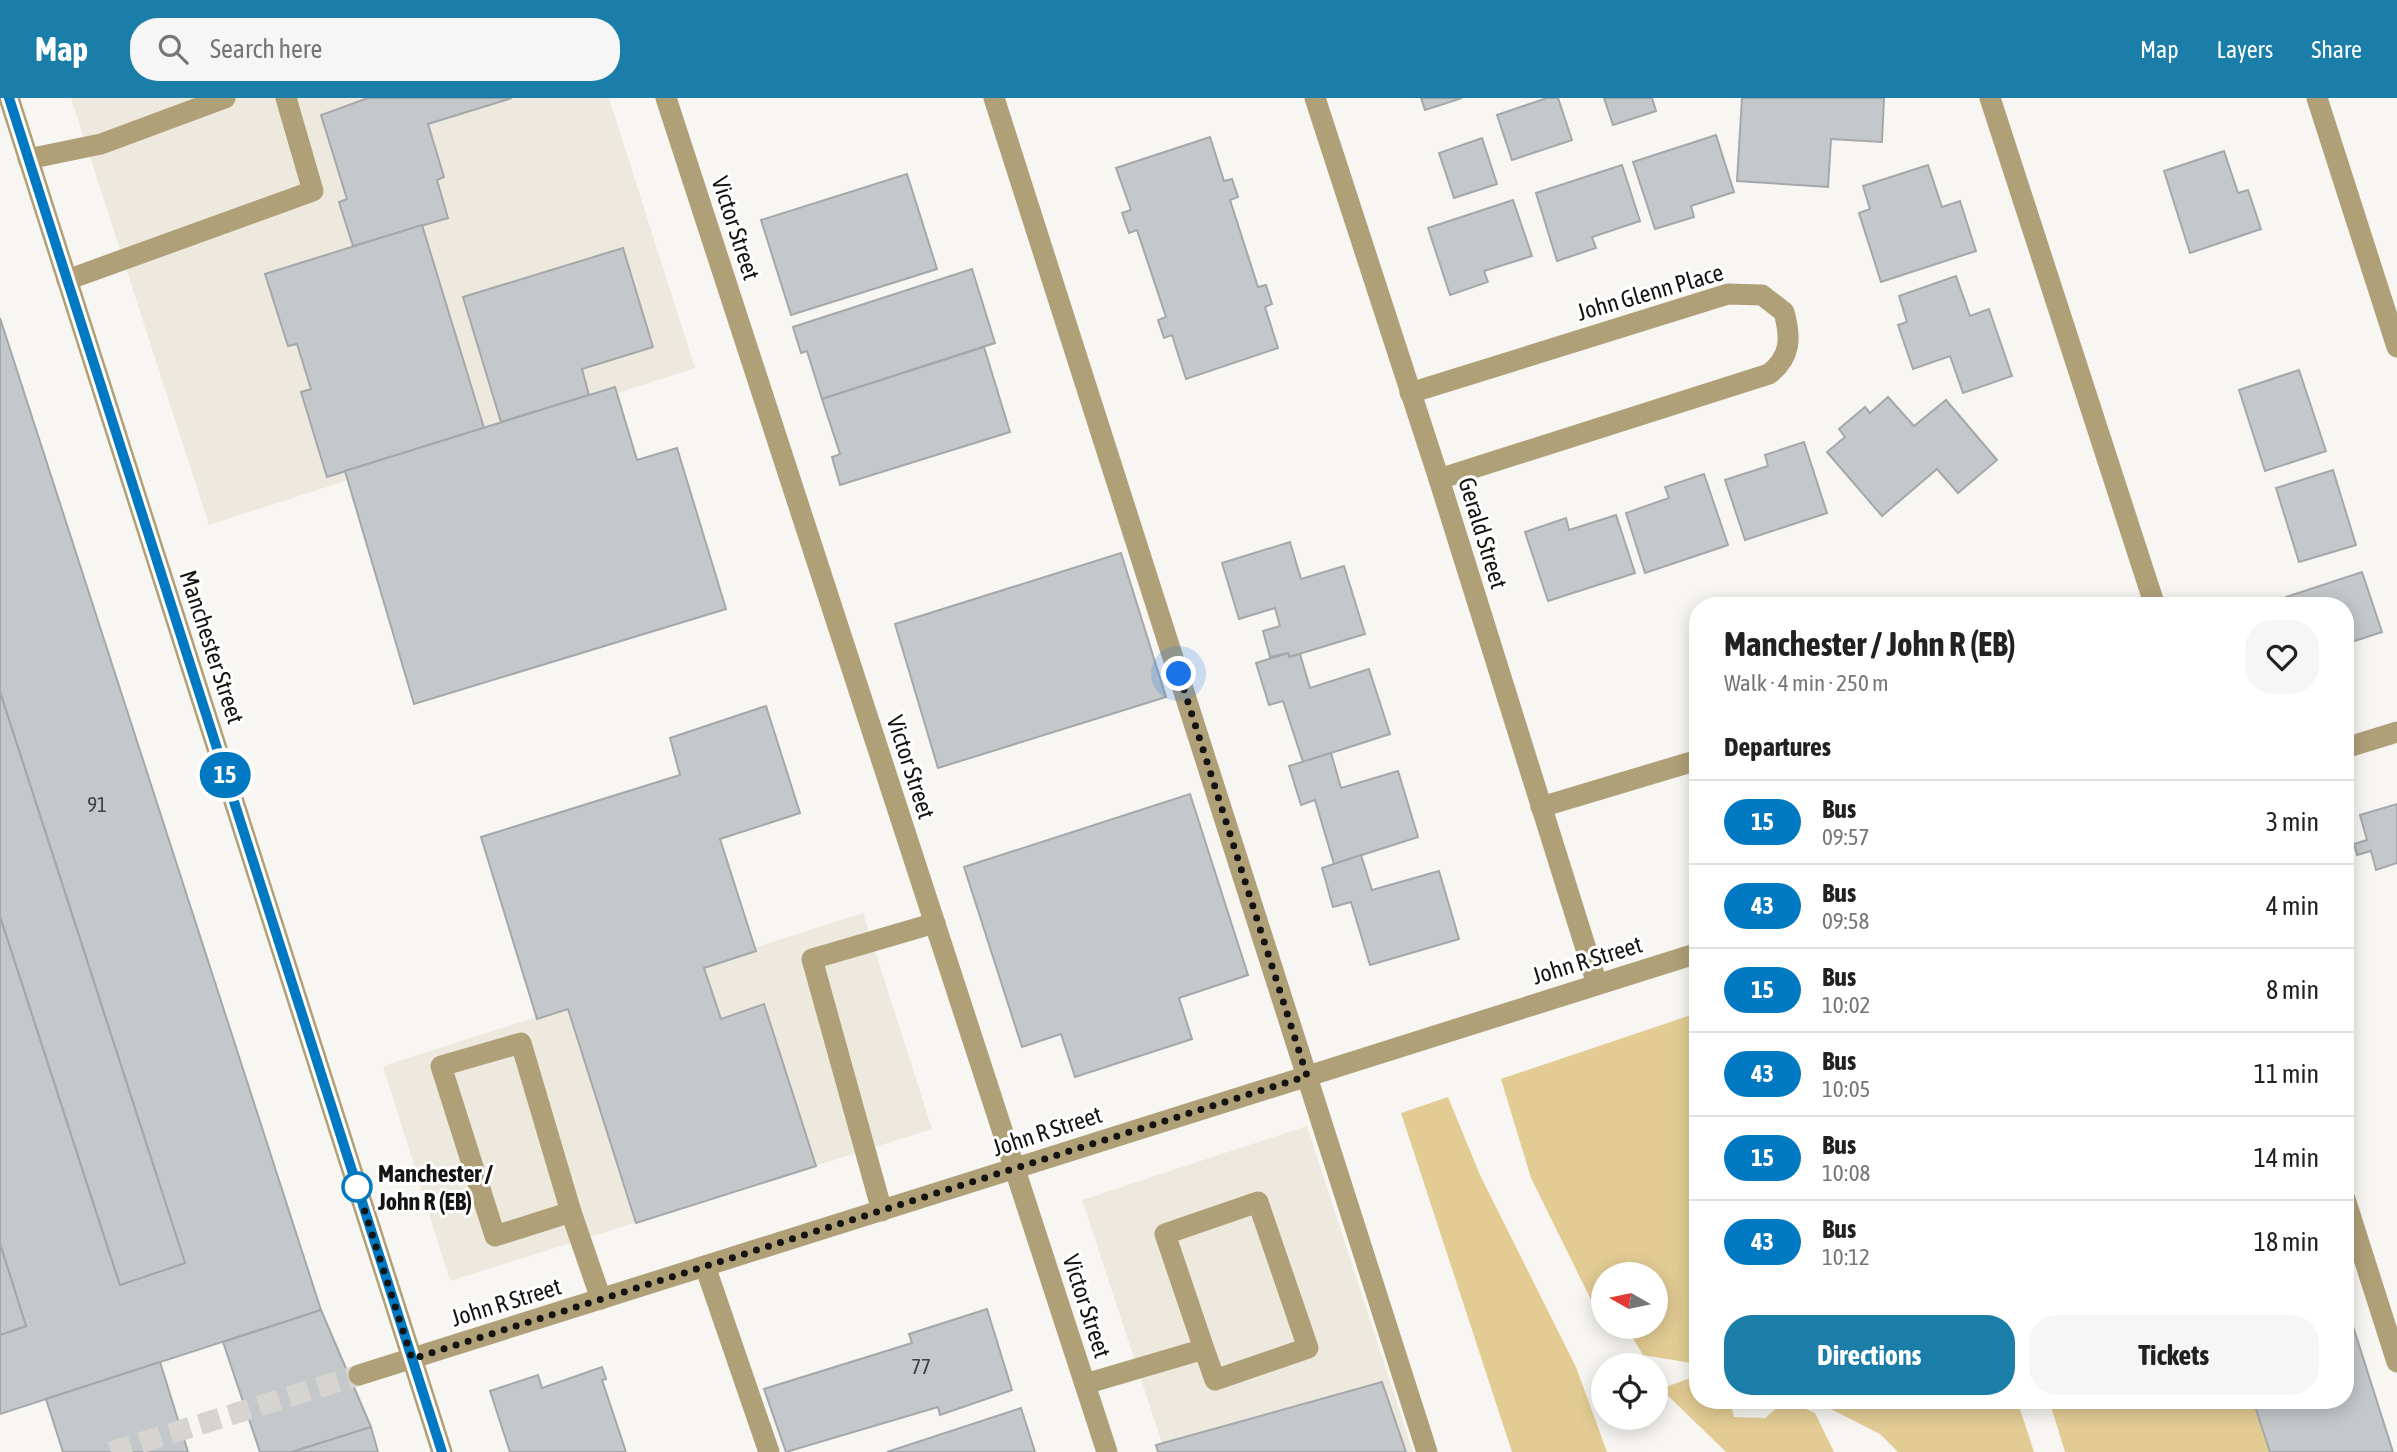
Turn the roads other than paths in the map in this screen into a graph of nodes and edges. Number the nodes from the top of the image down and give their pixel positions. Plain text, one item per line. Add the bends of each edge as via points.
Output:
1 (9, 98) edge
2 (225, 98) edge
3 (286, 98) edge
4 (666, 98) edge
5 (994, 98) edge
6 (1315, 98) edge
7 (1990, 98) edge
8 (2317, 98) edge
9 (28, 159) junction
10 (67, 280) junction
11 (2397, 346) edge
12 (1410, 393) junction
13 (1439, 479) junction
14 (2152, 597) edge
15 (2397, 732) edge
16 (2354, 745) edge
17 (1689, 763) edge
18 (1541, 807) junction
19 (935, 923) junction
20 (1689, 956) edge
21 (1597, 984) junction
22 (1307, 1076) junction
23 (1015, 1168) junction
24 (882, 1210) junction
25 (571, 1212) junction
26 (2354, 1227) edge
27 (705, 1266) junction
28 (601, 1299) junction
29 (1204, 1349) junction
30 (412, 1359) junction
31 (2397, 1362) edge
32 (359, 1375) tunnel mouth
33 (1085, 1384) junction
34 (442, 1452) edge
35 (769, 1452) edge
36 (1107, 1452) edge
37 (1427, 1452) edge

1 - 9 street, Manchester Street
2 - 9 street via 101,144
3 - 10 street via 313,191
4 - 19 street, Victor Street
5 - 22 street
6 - 12 street, Gerald Street
7 - 14 street
8 - 11 street
9 - 10 street, Manchester Street
10 - 30 street, Manchester Street
12 - 13 street, Gerald Street
12 - 13 street, John Glenn Place via 1728,294 1762,295 1784,312 1786,357 1769,374
13 - 18 street, Gerald Street
15 - 16 street
17 - 18 street
18 - 21 street, Gerald Street
19 - 23 street, Victor Street
19 - 24 street via 812,959
20 - 21 street, John R Street
21 - 22 street, John R Street
22 - 23 street, John R Street
22 - 37 street
23 - 24 street, John R Street
23 - 33 street, Victor Street
24 - 27 street, John R Street
25 - 25 street via 521,1043 441,1066 495,1237
25 - 28 street
26 - 31 street
27 - 28 street, John R Street
27 - 35 street
28 - 30 street, John R Street
29 - 29 street via 1165,1234 1258,1202 1308,1348 1215,1380
29 - 33 street
30 - 32 street, John R Street
30 - 34 street, Manchester Street
33 - 36 street, Victor Street

